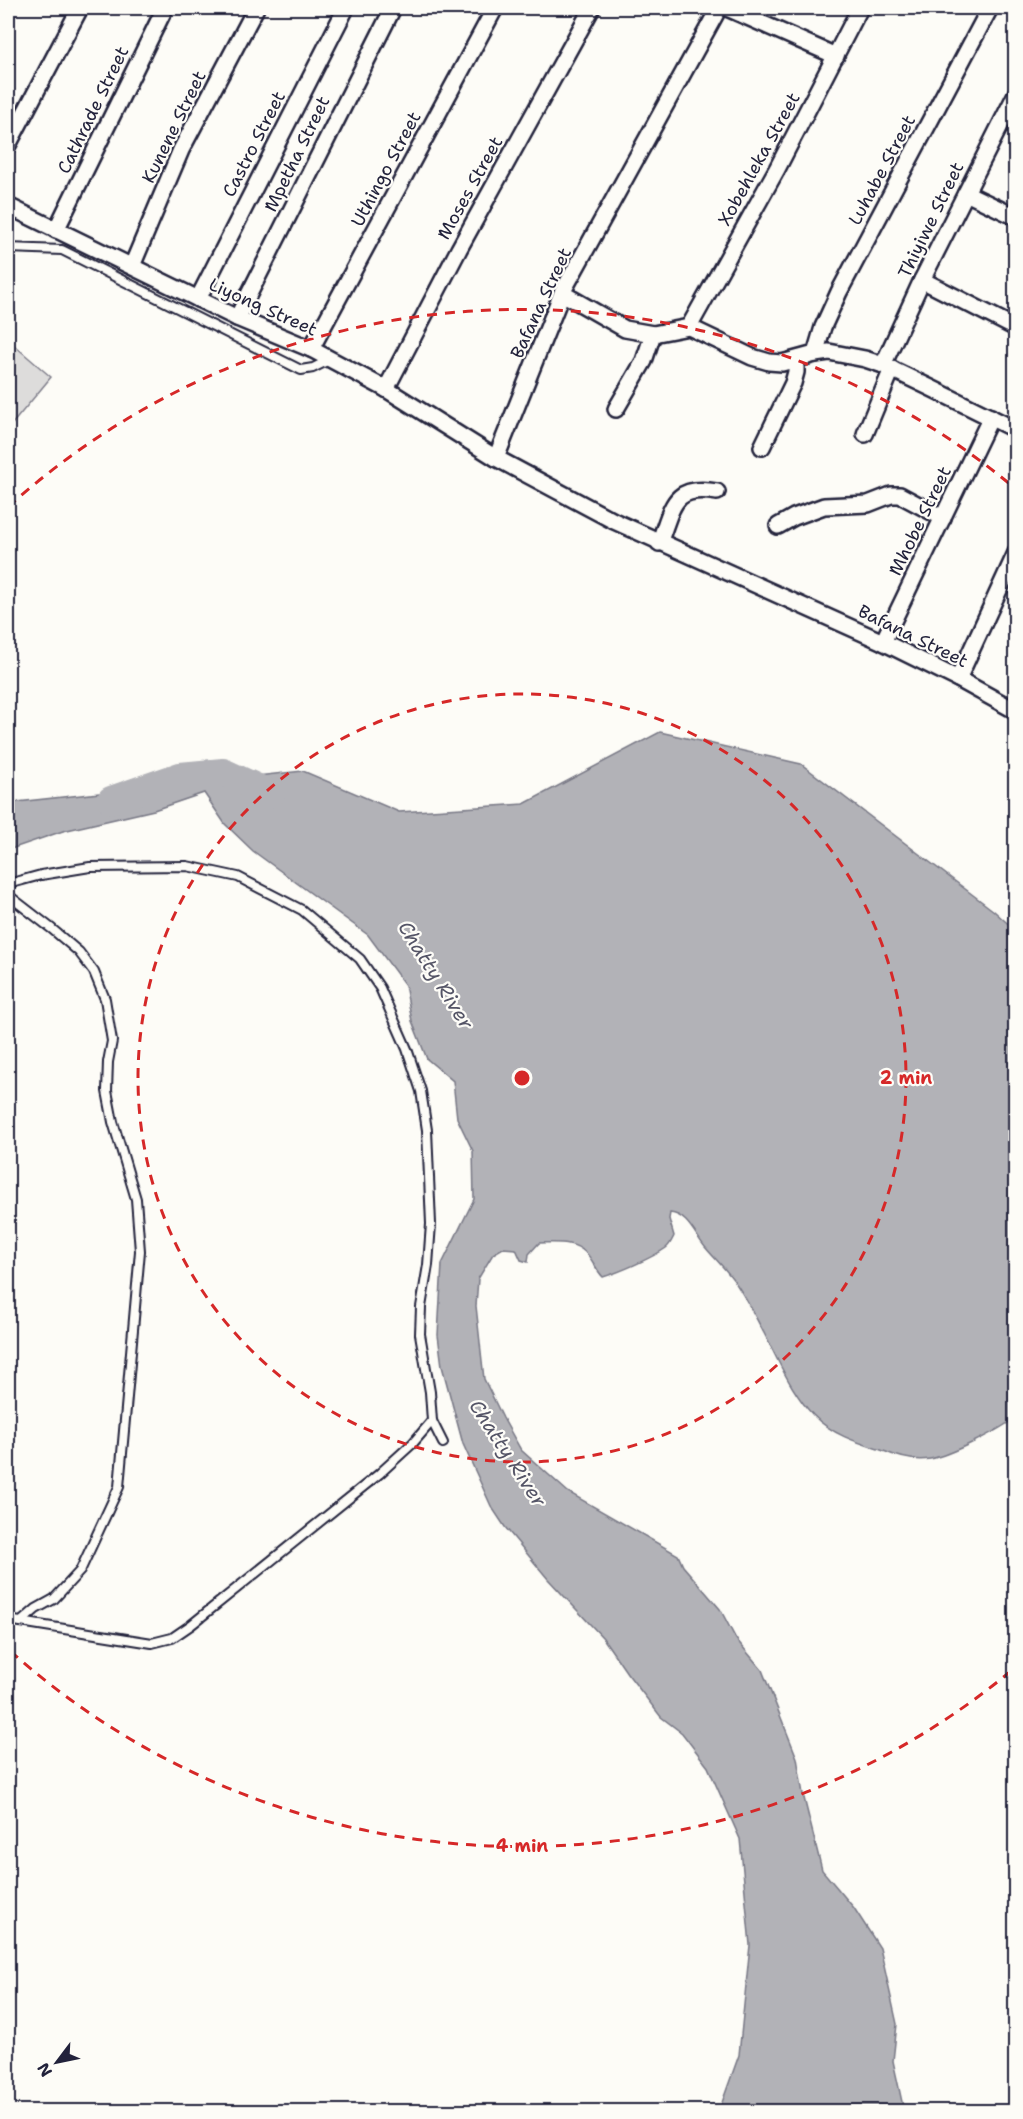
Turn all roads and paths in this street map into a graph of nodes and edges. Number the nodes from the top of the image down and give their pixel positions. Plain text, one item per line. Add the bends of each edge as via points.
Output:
1 (80, 8) edge
2 (165, 8) edge
3 (256, 8) edge
4 (346, 8) edge
5 (393, 8) edge
6 (495, 8) edge
7 (592, 8) edge
8 (719, 8) edge
9 (727, 8) edge
10 (860, 8) edge
11 (990, 8) edge
12 (836, 56) junction
13 (1016, 94) edge
14 (1012, 110) edge
15 (8, 145) edge
16 (966, 193) junction
17 (8, 206) edge
18 (1016, 217) edge
19 (56, 230) junction
20 (8, 248) edge
21 (132, 266) junction
22 (922, 280) junction
23 (562, 293) junction
24 (198, 299) junction
25 (237, 318) junction
26 (689, 327) junction
27 (1016, 328) edge
28 (653, 334) junction
29 (311, 349) junction
30 (814, 354) junction
31 (330, 359) junction
32 (796, 360) junction
33 (887, 367) junction
34 (386, 389) junction
35 (616, 409) dead end
36 (991, 417) junction
37 (1016, 430) edge
38 (865, 434) dead end
39 (762, 447) dead end
40 (496, 458) junction
41 (717, 492) dead end
42 (943, 518) junction
43 (778, 526) dead end
44 (659, 543) junction
45 (1016, 553) edge
46 (883, 642) junction
47 (958, 679) junction
48 (1016, 711) edge
49 (8, 884) edge
50 (8, 895) edge
51 (432, 1421) junction
52 (443, 1443) dead end
53 (8, 1620) edge
54 (21, 1622) junction

1 - 15 street
2 - 19 street, Cathrade Street
3 - 21 street, Kunene Street via 181,150
4 - 24 street, Castro Street
5 - 25 street, Mpetha Street
6 - 29 street, Uthingo Street
7 - 34 street, Moses Street
8 - 23 street, Bafana Street
9 - 12 street
10 - 12 street, Xobehleka Street
11 - 30 street, Luhabe Street via 839,292
12 - 26 street, Xobehleka Street
13 - 14 street, Thiyiwe Street
14 - 16 street, Thiyiwe Street
16 - 18 street
16 - 22 street, Thiyiwe Street
17 - 19 street, Liyong Street
19 - 21 street, Liyong Street
20 - 31 lane via 62,250 301,370
21 - 24 street, Liyong Street
22 - 27 street
22 - 33 street, Thiyiwe Street
23 - 28 street via 625,329
23 - 40 street, Bafana Street
24 - 25 street, Liyong Street
25 - 29 street, Liyong Street
26 - 28 street
26 - 32 street via 752,357 776,362
28 - 35 street via 644,361
29 - 31 street, Liyong Street
30 - 32 street
30 - 33 street via 848,355
31 - 34 street, Liyong Street
32 - 39 street via 793,383
33 - 36 street
33 - 38 street, Thiyiwe Street
34 - 40 street, Liyong Street
36 - 37 street
36 - 42 street, Mhobe Street
40 - 44 street, Bafana Street
41 - 44 street via 701,489 683,494 674,505
42 - 43 street via 900,495 891,495 868,504 824,506
42 - 46 street, Mhobe Street
44 - 46 street, Bafana Street
45 - 47 street
46 - 47 street, Bafana Street
47 - 48 street, Bafana Street
49 - 51 lane via 90,867 187,866 238,877 302,910 360,959 380,988 421,1091 431,1224 420,1334
50 - 54 lane via 79,952 94,972 105,999 112,1041 107,1091 136,1198 140,1251 119,1487 80,1571 54,1599
51 - 52 lane
51 - 54 lane via 380,1474 172,1638 152,1643
53 - 54 lane

